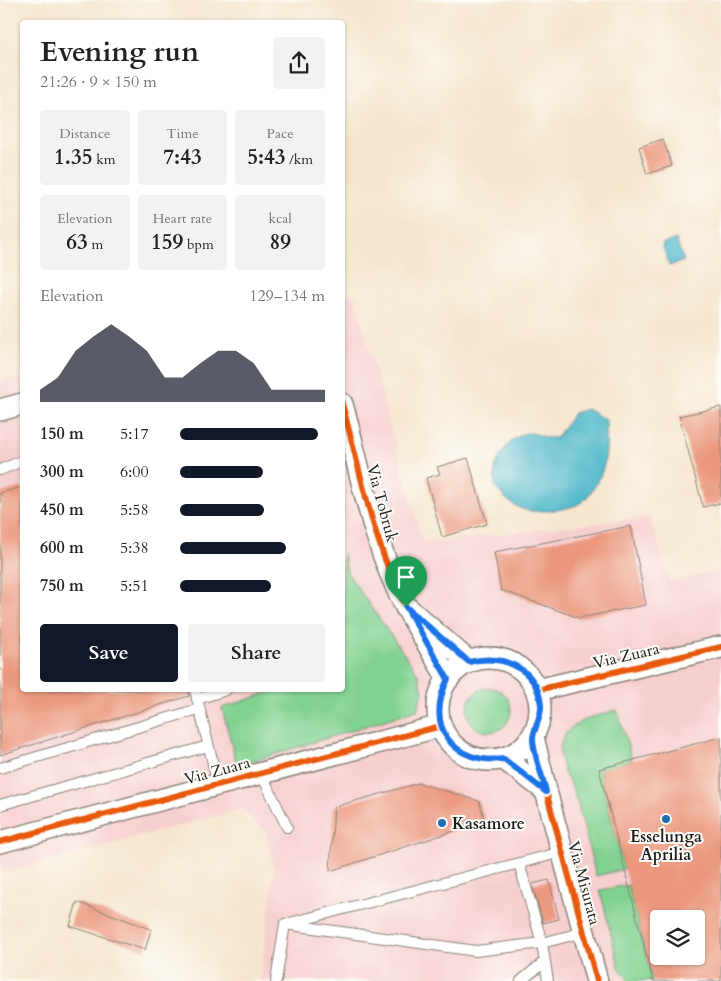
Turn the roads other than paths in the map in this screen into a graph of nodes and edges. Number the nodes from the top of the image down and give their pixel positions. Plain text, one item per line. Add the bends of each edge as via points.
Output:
1 (20, 405) edge
2 (0, 410) edge
3 (345, 415) edge
4 (20, 463) edge
5 (0, 470) edge
6 (406, 607) junction
7 (721, 647) edge
8 (469, 662) junction
9 (448, 679) junction
10 (537, 690) junction
11 (220, 692) edge
12 (197, 700) edge
13 (441, 726) junction
14 (532, 738) junction
15 (208, 746) junction
16 (504, 759) junction
17 (0, 768) edge
18 (261, 773) junction
19 (218, 784) junction
20 (546, 792) junction
21 (0, 805) edge
22 (287, 827) dead end
23 (0, 842) edge
24 (562, 852) junction
25 (519, 863) junction
26 (285, 924) junction
27 (584, 932) junction
28 (542, 943) junction
29 (544, 962) junction
30 (276, 981) edge
31 (521, 981) edge
32 (548, 981) edge
33 (597, 981) edge

1 - 2 street
3 - 6 street, Via Tobruk via 381,548
4 - 5 lane
6 - 8 street, Via Tobruk
6 - 9 street, Via Tobruk
7 - 10 street, Via Zuara
8 - 9 street
8 - 10 street via 501,659 529,676
9 - 13 street via 440,693 438,710
10 - 14 street via 541,706
11 - 12 lane
12 - 15 lane
12 - 17 lane
13 - 16 street via 459,751 488,761
13 - 18 street, Via Zuara
14 - 16 street via 515,754
14 - 20 street, Via Misurata
15 - 19 lane
15 - 21 lane
16 - 20 street
18 - 19 street, Via Zuara
18 - 22 lane
19 - 23 street, Via Zuara
20 - 24 street, Via Misurata
24 - 25 lane
24 - 27 street, Via Misurata
25 - 26 lane
25 - 28 lane
26 - 28 lane via 476,951
26 - 30 lane
27 - 28 lane
27 - 33 street, Via Misurata
28 - 29 lane
29 - 31 lane
29 - 32 lane

